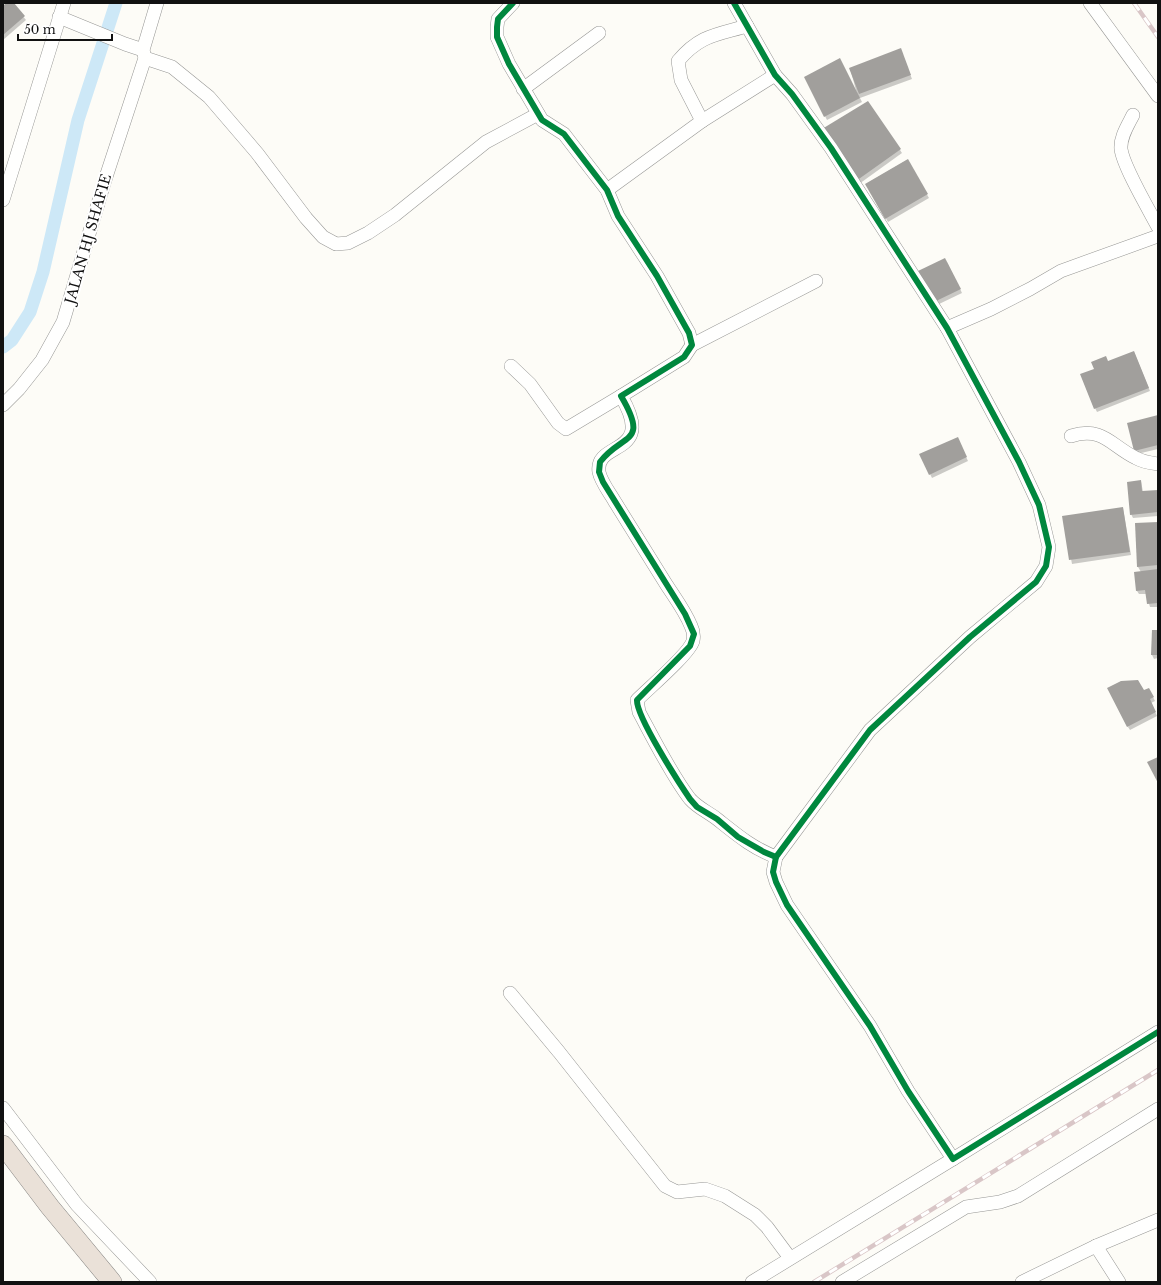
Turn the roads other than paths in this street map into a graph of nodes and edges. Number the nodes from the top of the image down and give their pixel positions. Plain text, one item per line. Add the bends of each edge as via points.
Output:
1 (64, 3) edge
2 (157, 3) edge
3 (513, 3) edge
4 (734, 3) edge
5 (1090, 3) edge
6 (59, 17) junction
7 (747, 26) junction
8 (599, 33) dead end
9 (144, 54) junction
10 (775, 75) junction
11 (523, 88) junction
12 (1158, 96) edge
13 (538, 114) junction
14 (1133, 115) dead end
15 (702, 121) junction
16 (607, 190) junction
17 (3, 200) edge
18 (1158, 227) edge
19 (1158, 236) edge
20 (816, 281) dead end
21 (946, 328) junction
22 (692, 345) junction
23 (511, 366) dead end
24 (621, 396) junction
25 (3, 405) edge
26 (1071, 436) dead end
27 (1158, 464) edge
28 (776, 857) junction
29 (510, 994) dead end
30 (1158, 1032) edge
31 (3, 1108) edge
32 (1158, 1110) edge
33 (3, 1145) edge
34 (953, 1160) junction
35 (1158, 1220) edge
36 (1096, 1246) junction
37 (790, 1258) junction
38 (112, 1282) edge
39 (150, 1282) edge
40 (752, 1282) edge
41 (842, 1282) edge
42 (1022, 1282) edge
43 (1119, 1282) edge

1 - 6 street
2 - 9 street, JALAN HJ SHAFIE
3 - 11 street via 498,19 497,37
4 - 7 street
5 - 12 street
6 - 9 street
6 - 17 street
7 - 10 street
7 - 15 street via 702,39 678,61 681,80
8 - 11 street
9 - 13 street via 172,67 209,97 257,153 306,218 323,237 336,244 348,243 368,233 395,215 486,142
9 - 25 street, JALAN HJ SHAFIE via 63,322 42,360
10 - 15 street
10 - 21 street via 831,148
11 - 13 street
13 - 16 street via 542,120 564,134
14 - 18 street via 1123,135 1121,149 1124,161
15 - 16 street
16 - 22 street via 618,216 657,276 689,333
19 - 21 street via 1061,271 1030,290
20 - 22 street
21 - 28 street via 1019,462 1039,505 1049,547 1047,561 1036,582 970,637 870,730
22 - 24 street via 684,356
23 - 24 street via 530,384 558,423 566,429
24 - 28 street via 634,427 632,435 604,457 600,462 599,472 685,614 694,634 686,652 637,700 637,704 690,799 738,837
26 - 27 street via 1093,433 1137,459
28 - 34 street via 773,872 787,905 870,1026
29 - 37 street via 665,1186 676,1192 705,1189 725,1196 755,1215
30 - 34 street
31 - 39 street via 77,1205
32 - 41 street via 1018,1196 1000,1202 966,1207
33 - 38 highway
34 - 37 street
35 - 36 street
36 - 42 street
36 - 43 street
37 - 40 street

